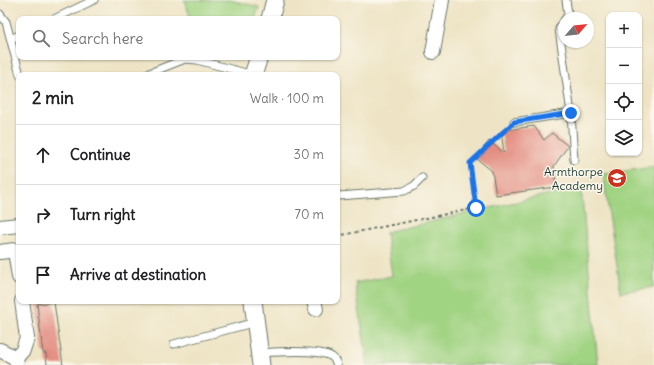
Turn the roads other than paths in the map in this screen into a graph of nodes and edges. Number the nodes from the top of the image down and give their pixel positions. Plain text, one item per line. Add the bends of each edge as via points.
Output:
1 (94, 0) edge
2 (275, 0) edge
3 (442, 0) edge
4 (566, 0) edge
5 (568, 12) edge
6 (0, 14) edge
7 (60, 16) edge
8 (271, 16) edge
9 (16, 36) edge
10 (11, 39) junction
11 (562, 48) edge
12 (433, 52) dead end
13 (16, 59) edge
14 (16, 60) edge
15 (182, 60) edge
16 (197, 60) edge
17 (258, 60) edge
18 (19, 72) edge
19 (152, 72) edge
20 (242, 72) edge
21 (254, 72) edge
22 (571, 113) junction
23 (514, 122) road end
24 (574, 160) dead end
25 (422, 178) dead end
26 (340, 196) edge
27 (16, 225) edge
28 (0, 227) edge
29 (0, 252) edge
30 (16, 257) edge
31 (22, 304) edge
32 (253, 304) edge
33 (256, 322) junction
34 (174, 344) dead end
35 (0, 350) edge
36 (260, 359) edge
37 (16, 362) edge
38 (337, 365) edge

1 - 7 lane
2 - 8 street
3 - 12 street
4 - 5 lane
6 - 10 lane via 6,22
9 - 10 lane
10 - 13 lane
11 - 22 lane
14 - 18 lane
15 - 19 lane
16 - 20 lane
17 - 21 street
22 - 23 lane
22 - 24 lane
25 - 26 lane via 404,191
27 - 28 street
29 - 30 street via 15,250
31 - 37 street via 27,338
32 - 33 street
33 - 34 lane
33 - 36 street
35 - 37 street
36 - 38 lane via 289,350 328,355

